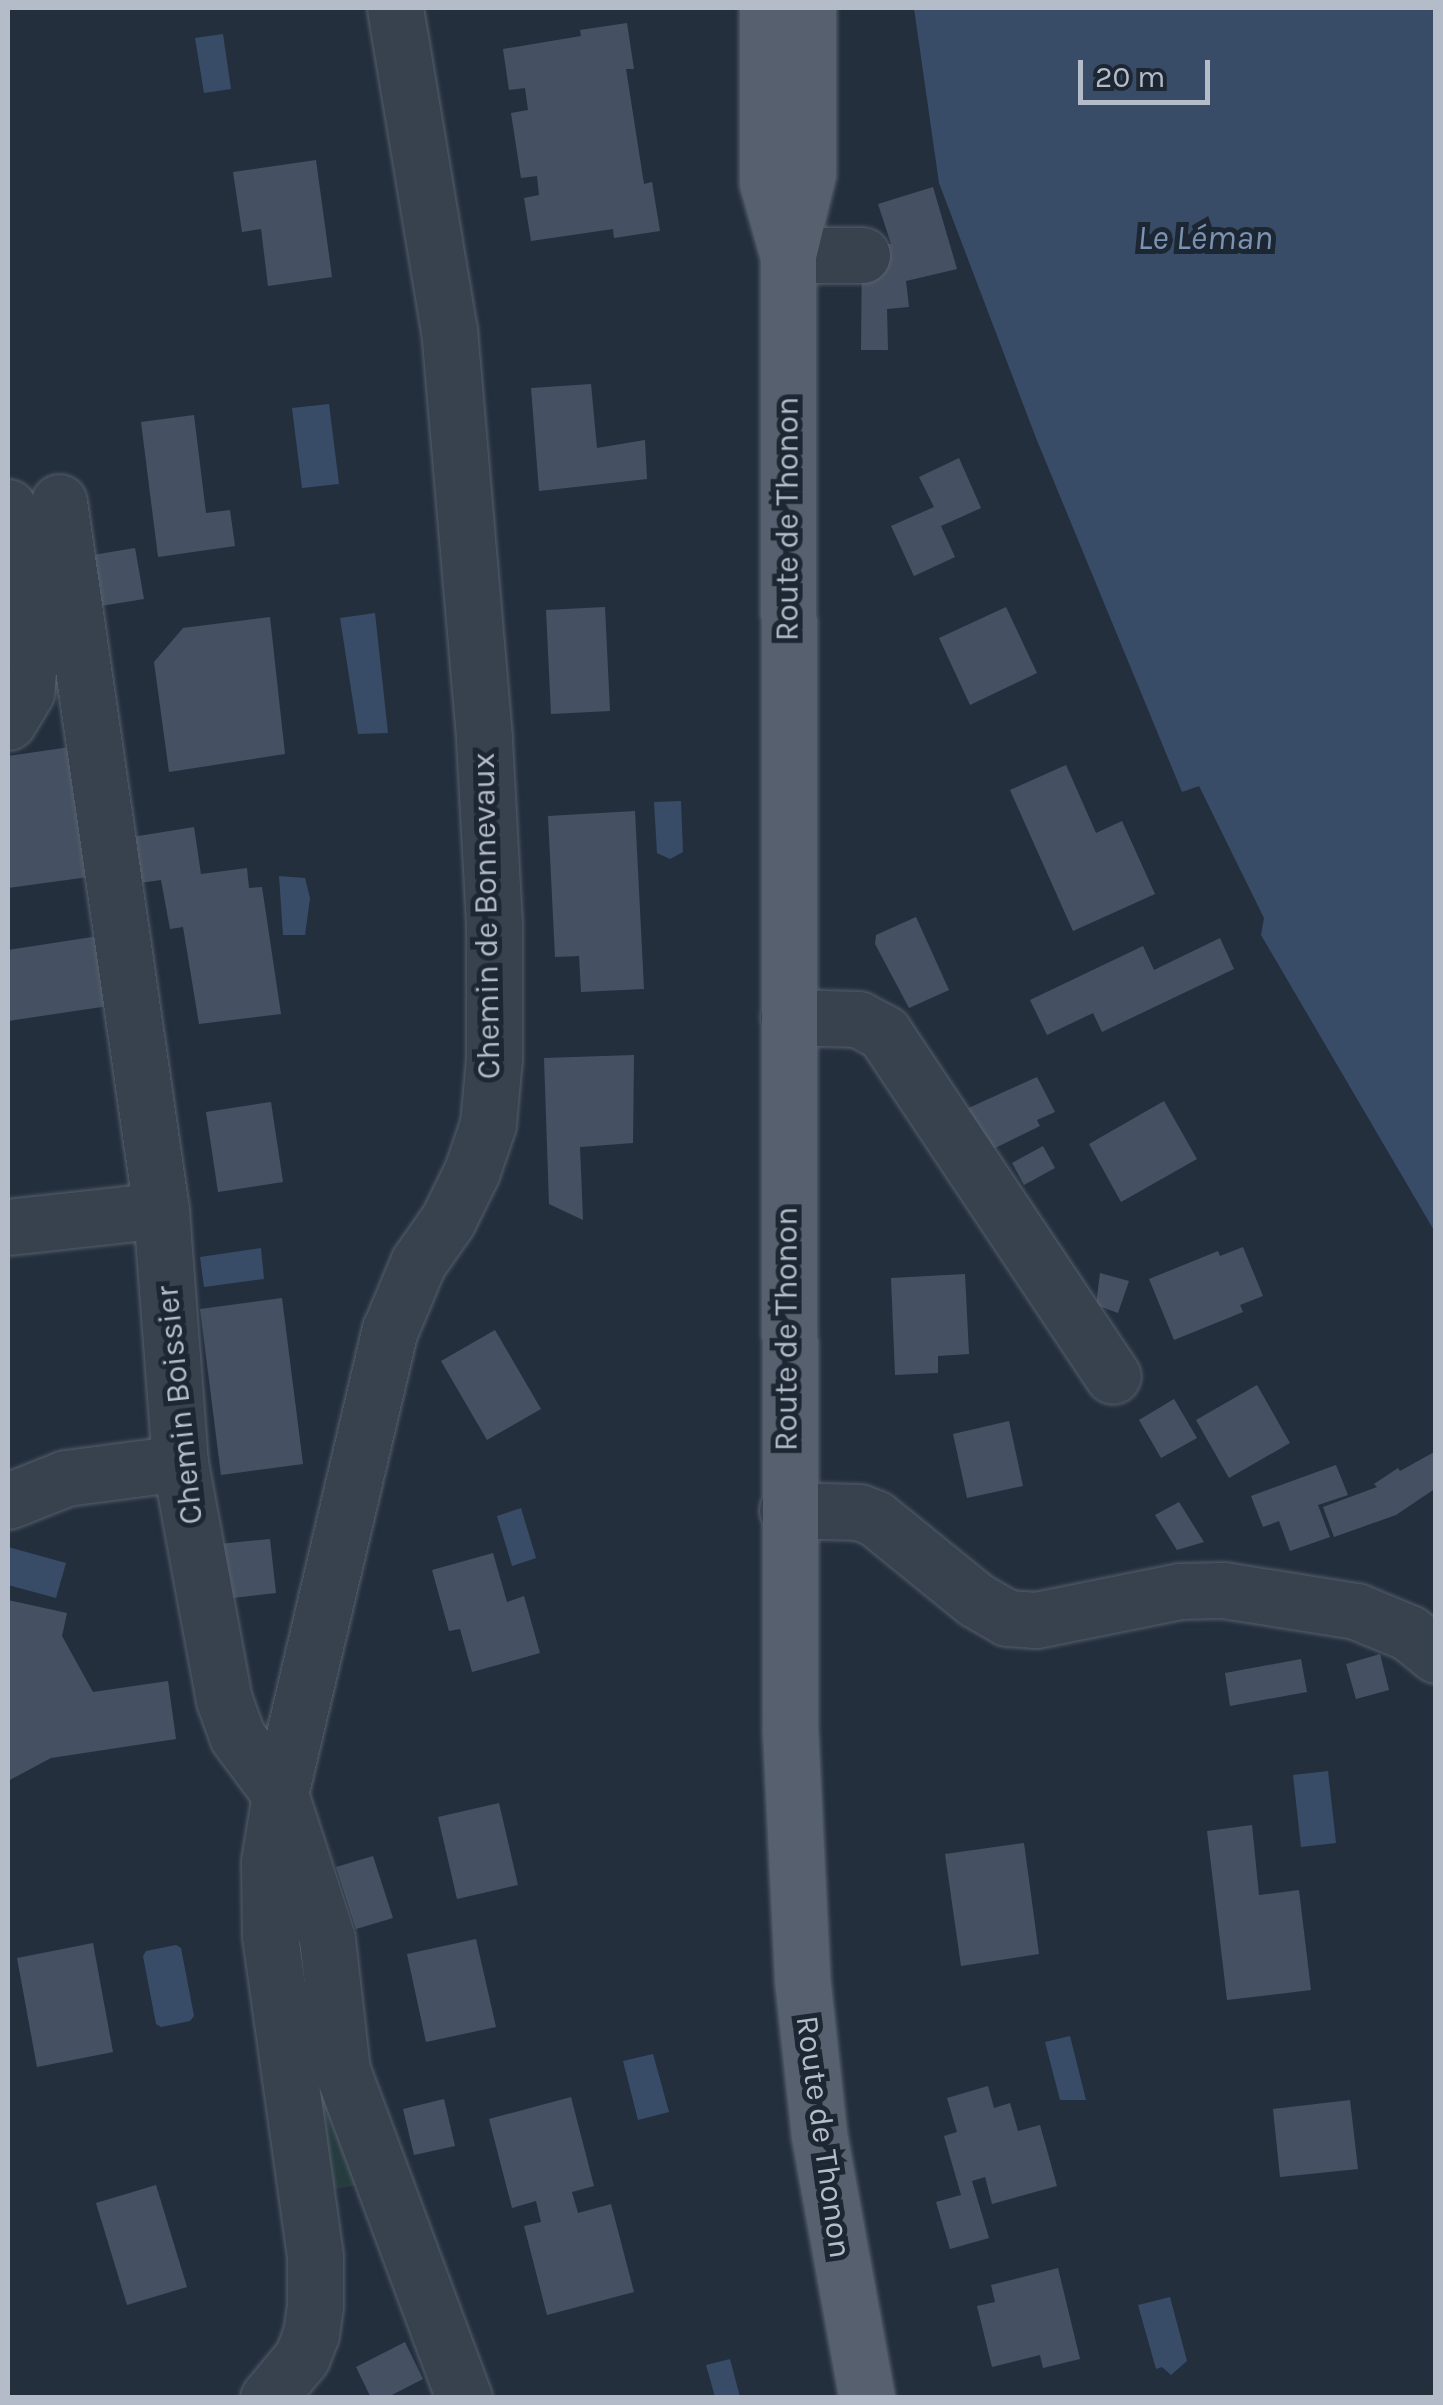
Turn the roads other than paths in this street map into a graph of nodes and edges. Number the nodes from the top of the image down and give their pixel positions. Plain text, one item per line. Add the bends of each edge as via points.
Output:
1 (395, 8) edge
2 (767, 8) edge
3 (808, 8) edge
4 (788, 255) junction
5 (862, 255) dead end
6 (34, 504) edge
7 (8, 722) edge
8 (788, 1017) junction
9 (161, 1210) junction
10 (8, 1227) edge
11 (1113, 1376) dead end
12 (180, 1463) junction
13 (8, 1502) edge
14 (787, 1510) junction
15 (1436, 1655) edge
16 (280, 1794) junction
17 (268, 2398) edge
18 (464, 2398) edge
19 (867, 2398) edge

1 - 16 street, Chemin de Bonnevaux via 449,331 484,738 494,1058 488,1124 472,1171 418,1263 390,1330
2 - 4 main road, Route de Thonon via 767,182
3 - 4 main road, Route de Thonon via 808,172
4 - 5 street
4 - 8 main road, Route de Thonon
6 - 7 street via 26,692
6 - 9 street, Chemin Boissier
8 - 11 street via 858,1019 884,1033
8 - 14 main road, Route de Thonon
9 - 10 street
9 - 12 street, Chemin Boissier
12 - 13 street via 66,1478
12 - 16 street, Chemin Boissier via 229,1722
14 - 15 street via 875,1518 1007,1618 1036,1620 1180,1591 1224,1590 1356,1611 1409,1634
14 - 19 main road, Route de Thonon via 802,1978 832,2220
16 - 17 street via 268,1862 270,1934 315,2256 315,2304 302,2357
16 - 18 street via 328,1939 342,2070

